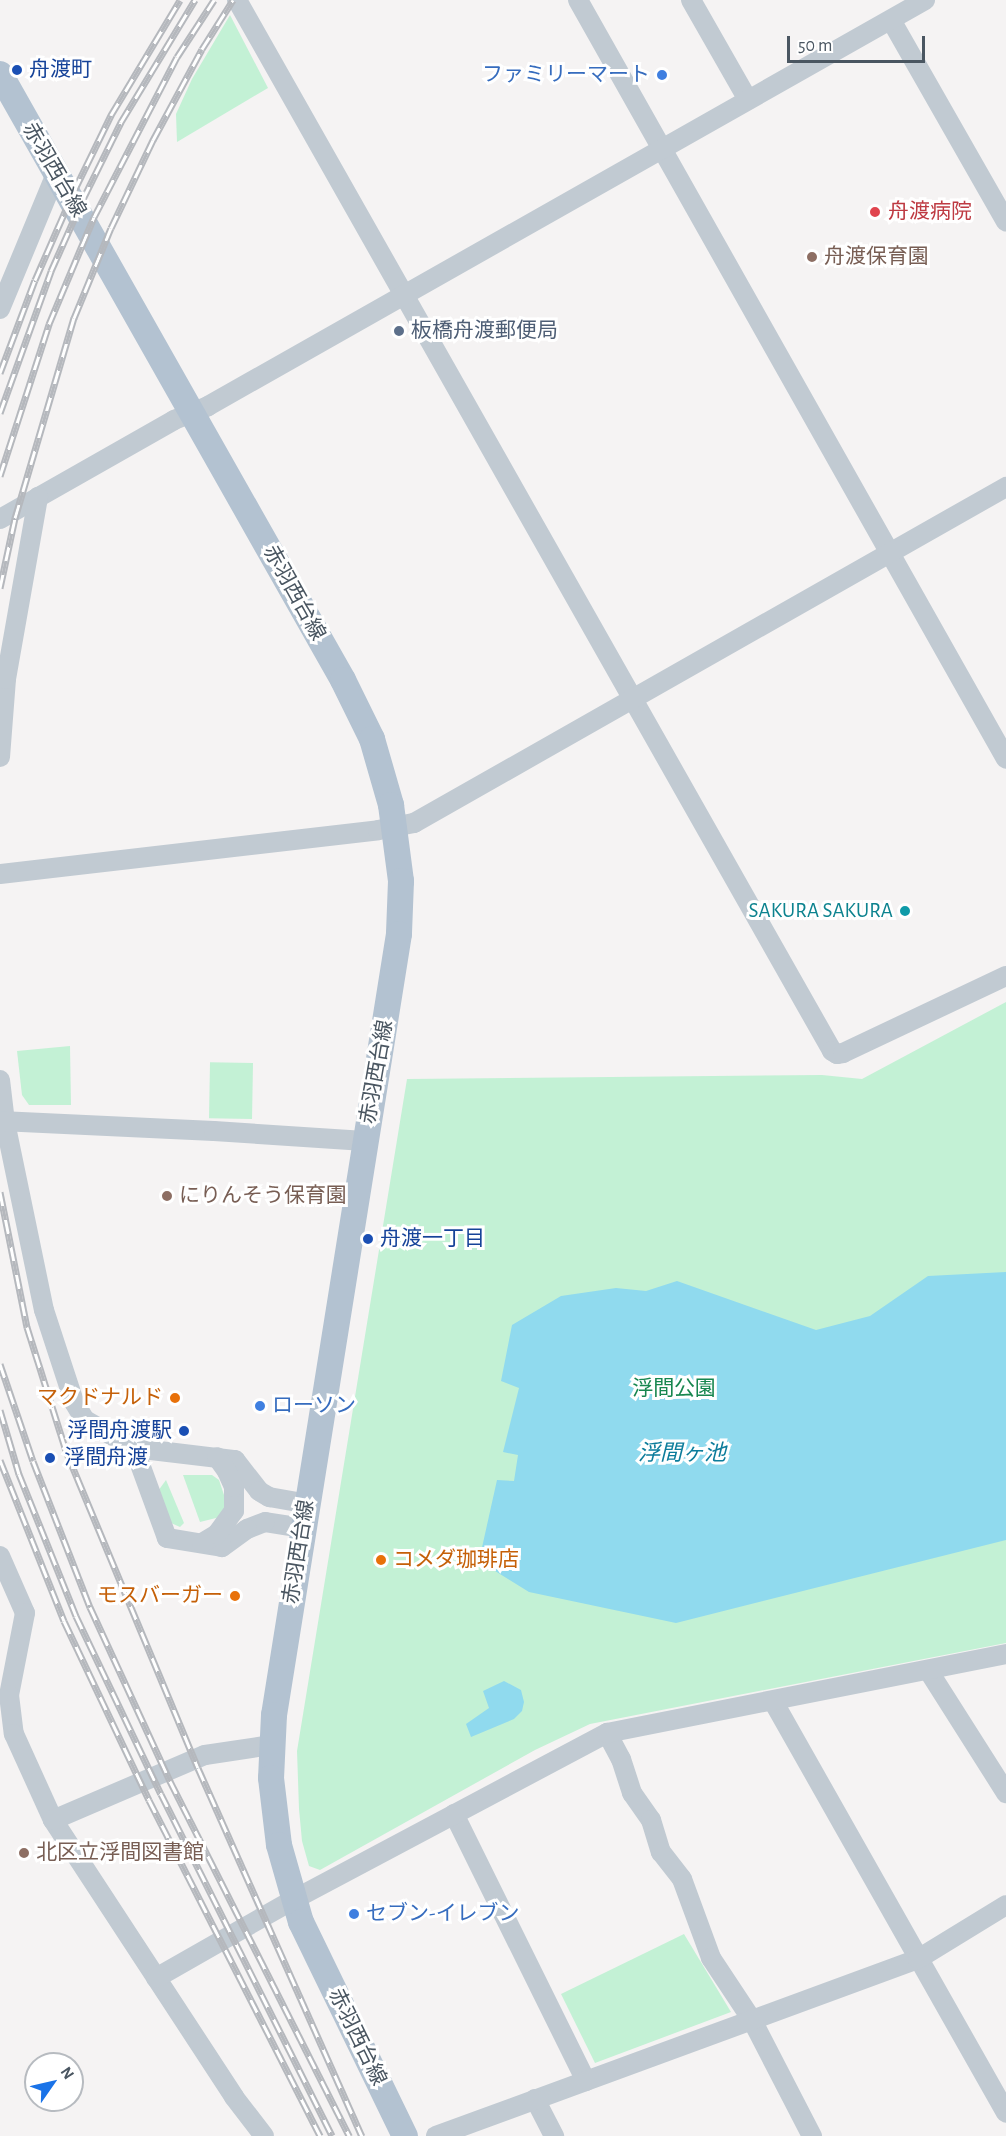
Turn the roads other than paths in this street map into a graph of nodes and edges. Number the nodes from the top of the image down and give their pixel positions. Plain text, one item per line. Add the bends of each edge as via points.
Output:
1 (237, 0) edge
2 (578, 0) edge
3 (691, 0) edge
4 (925, 0) edge
5 (891, 20) junction
6 (0, 74) edge
7 (748, 100) junction
8 (663, 149) junction
9 (56, 174) junction
10 (1006, 222) edge
11 (402, 295) junction
12 (0, 309) edge
13 (193, 413) junction
14 (1006, 487) edge
15 (38, 497) junction
16 (0, 519) edge
17 (890, 553) junction
18 (631, 699) junction
19 (0, 757) edge
20 (1006, 759) edge
21 (395, 828) junction
22 (0, 874) edge
23 (1006, 976) edge
24 (0, 1080) edge
25 (2, 1121) edge
26 (365, 1141) junction
27 (135, 1448) junction
28 (217, 1457) junction
29 (305, 1516) junction
30 (202, 1543) junction
31 (0, 1556) edge
32 (1006, 1654) edge
33 (928, 1670) junction
34 (773, 1701) junction
35 (607, 1733) junction
36 (271, 1745) junction
37 (1006, 1793) edge
38 (454, 1814) junction
39 (53, 1820) junction
40 (293, 1900) junction
41 (1006, 1905) edge
42 (918, 1959) junction
43 (156, 1978) junction
44 (752, 2020) junction
45 (586, 2081) junction
46 (536, 2099) junction
47 (1006, 2113) edge
48 (264, 2136) edge
49 (405, 2136) edge
50 (436, 2136) edge
51 (554, 2136) edge
52 (812, 2136) edge

1 - 11 street
2 - 8 street
3 - 7 street
4 - 5 street
5 - 7 street
5 - 10 street
6 - 9 main road, 赤羽西台線
7 - 8 street
8 - 11 street
8 - 17 street
9 - 12 street
9 - 13 main road, 赤羽西台線
11 - 13 street
11 - 18 street
13 - 15 street
13 - 21 main road, 赤羽西台線 via 358,709 383,771
14 - 17 street
15 - 16 street
15 - 19 street via 6,678
17 - 18 street
17 - 20 street
18 - 21 street via 414,823
18 - 23 street via 831,1051 843,1053
21 - 22 street
21 - 26 main road, 赤羽西台線 via 401,881 399,934
24 - 25 street
25 - 26 street
25 - 27 street via 44,1310 74,1402 85,1420
26 - 29 main road, 赤羽西台線
27 - 28 street
27 - 30 street via 167,1538
28 - 29 street via 235,1460 252,1484
28 - 30 street via 234,1487 234,1511 217,1534
29 - 30 street via 265,1522 222,1546
29 - 36 main road, 赤羽西台線
31 - 39 street via 25,1613 9,1695 14,1734
32 - 33 street
33 - 34 street
33 - 37 street
34 - 35 street
34 - 42 street
35 - 38 street
35 - 44 street via 632,1793 651,1820 661,1852 682,1879 711,1958
36 - 39 street via 205,1755
36 - 40 main road, 赤羽西台線 via 273,1812
38 - 40 street
38 - 45 street
39 - 43 street
40 - 43 street
40 - 49 main road, 赤羽西台線
41 - 42 street
42 - 44 street
42 - 47 street
43 - 48 street
44 - 45 street
44 - 52 street
45 - 46 street
46 - 50 street
46 - 51 street

